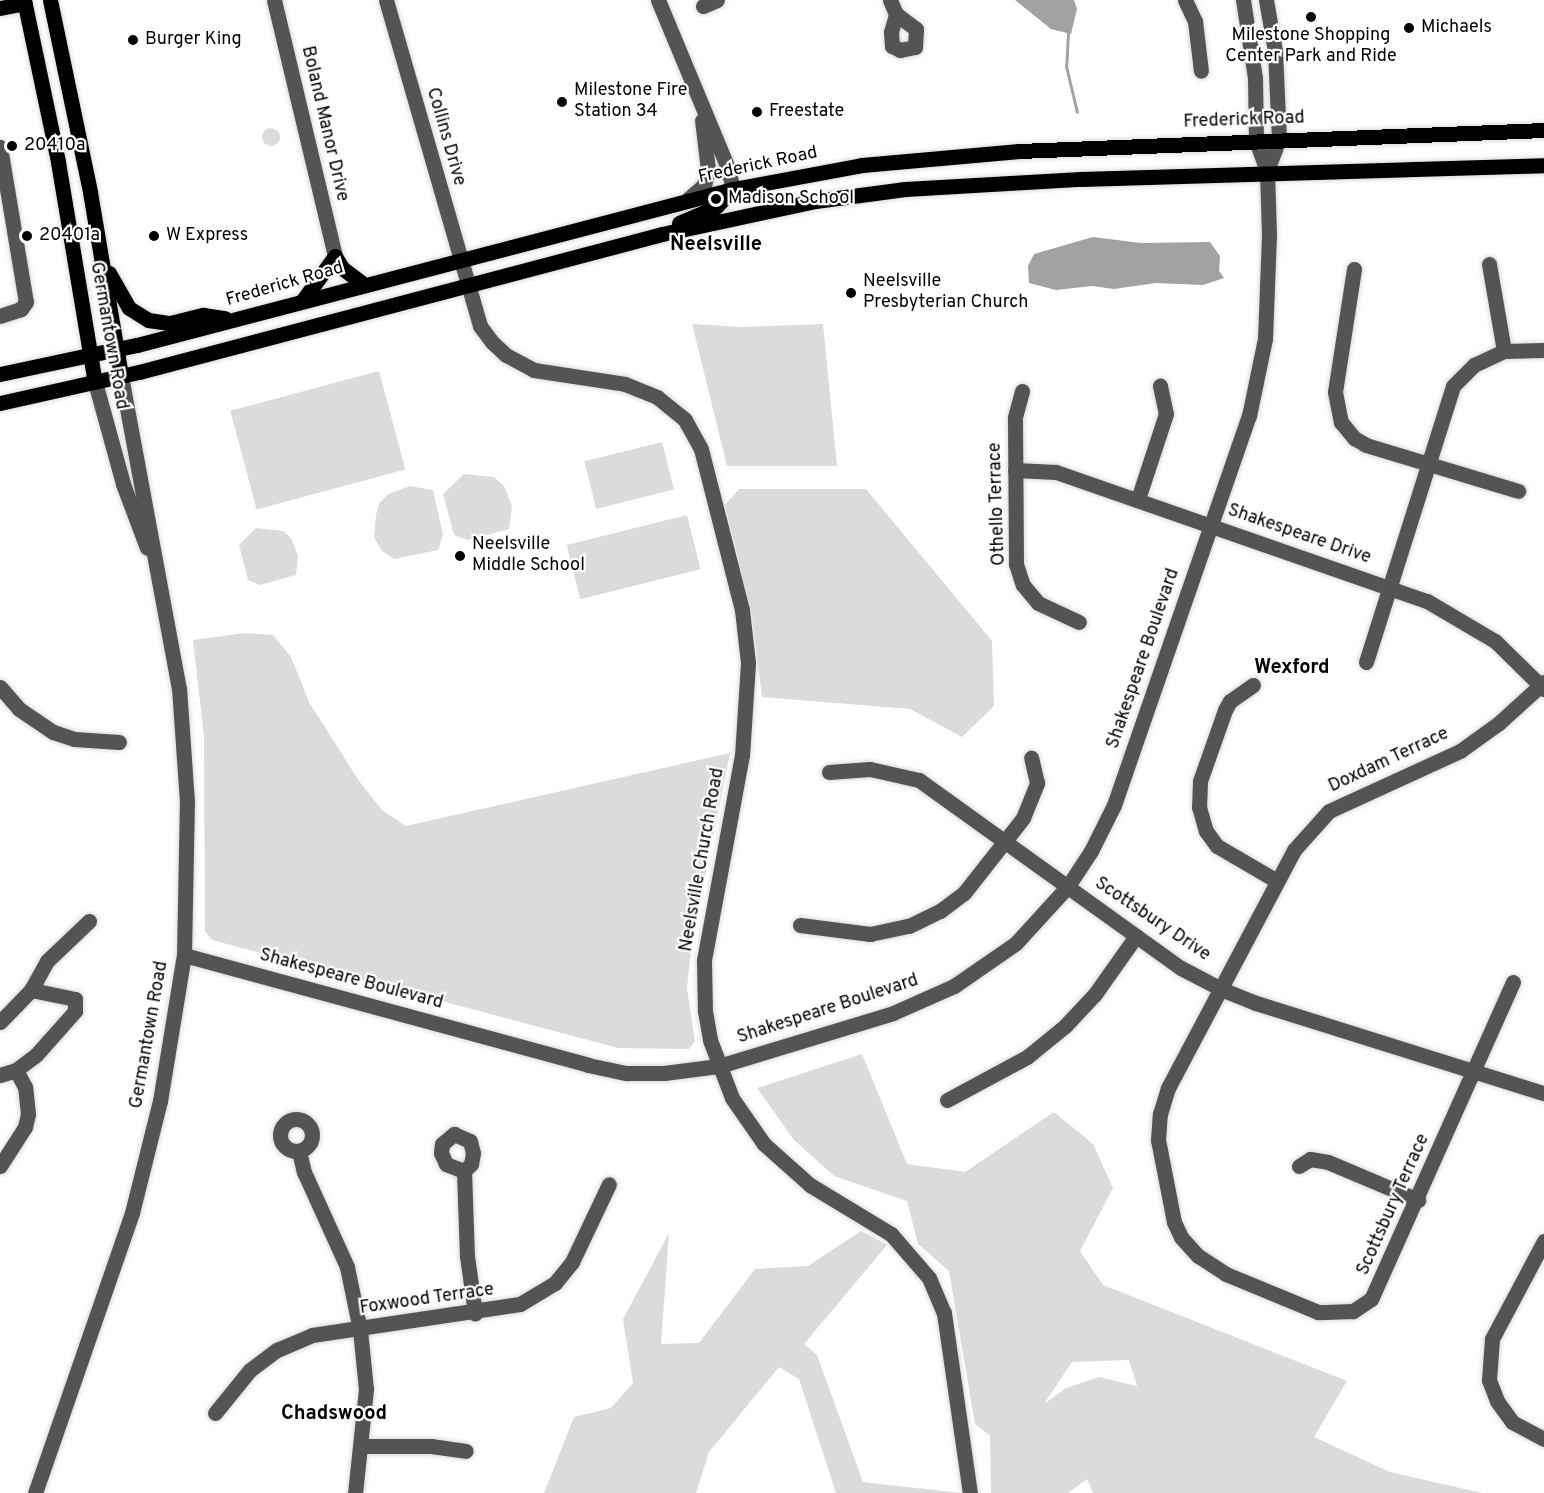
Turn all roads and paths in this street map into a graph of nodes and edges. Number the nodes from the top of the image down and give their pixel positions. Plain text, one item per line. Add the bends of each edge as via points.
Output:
1 (51, 0) edge
2 (274, 0) edge
3 (386, 0) edge
4 (658, 0) edge
5 (1185, 0) edge
6 (1243, 0) edge
7 (1266, 0) edge
8 (28, 1) edge
9 (0, 8) edge
10 (1201, 71) dead end
11 (698, 96) junction
12 (1544, 130) edge
13 (1279, 139) junction
14 (1257, 140) junction
15 (0, 148) edge
16 (1544, 165) edge
17 (1267, 171) junction
18 (733, 189) junction
19 (687, 200) junction
20 (662, 234) junction
21 (335, 256) junction
22 (460, 257) junction
23 (102, 258) junction
24 (1489, 264) dead end
25 (1354, 269) dead end
26 (362, 283) junction
27 (468, 284) junction
28 (303, 300) junction
29 (0, 316) edge
30 (234, 320) junction
31 (117, 348) junction
32 (1544, 350) edge
33 (1504, 351) junction
34 (89, 353) junction
35 (0, 374) edge
36 (121, 376) junction
37 (95, 382) junction
38 (1160, 386) dead end
39 (1022, 391) dead end
40 (0, 403) edge
41 (1426, 464) junction
42 (1016, 470) junction
43 (1518, 491) dead end
44 (1138, 499) junction
45 (1212, 525) junction
46 (156, 567) junction
47 (1389, 587) junction
48 (1079, 622) dead end
49 (1366, 662) dead end
50 (1252, 685) dead end
51 (1543, 686) edge
52 (1, 690) edge
53 (119, 742) dead end
54 (1031, 758) dead end
55 (829, 772) dead end
56 (1006, 840) junction
57 (1277, 881) junction
58 (1068, 886) junction
59 (89, 921) dead end
60 (800, 925) dead end
61 (1136, 936) junction
62 (184, 955) junction
63 (1514, 982) dead end
64 (1221, 988) junction
65 (31, 990) junction
66 (0, 1022) edge
67 (719, 1066) junction
68 (16, 1070) junction
69 (1475, 1072) junction
70 (0, 1075) edge
71 (1544, 1093) edge
72 (947, 1100) dead end
73 (299, 1151) dead end
74 (0, 1166) edge
75 (1299, 1166) dead end
76 (464, 1170) dead end
77 (609, 1184) dead end
78 (1418, 1200) junction
79 (1544, 1241) edge
80 (475, 1313) junction
81 (360, 1329) junction
82 (215, 1413) dead end
83 (1544, 1440) edge
84 (363, 1446) junction
85 (466, 1451) dead end
86 (35, 1493) edge
87 (355, 1493) edge
88 (970, 1493) edge

1 - 23 main road, Germantown Road
2 - 21 street, Boland Manor Drive
3 - 22 street, Collins Drive
4 - 11 street
5 - 10 street via 1195,21
6 - 14 street, Shakespeare Boulevard via 1255,78
7 - 13 street, Shakespeare Boulevard via 1275,51
8 - 9 main road
8 - 34 main road, Germantown Road
11 - 18 street
11 - 19 street via 708,167 704,185
12 - 13 main road, Frederick Road
13 - 14 main road, Frederick Road
13 - 17 street, Shakespeare Boulevard
14 - 17 street, Shakespeare Boulevard
14 - 18 main road, Frederick Road via 939,156 851,167
15 - 29 street via 26,302 21,309
16 - 17 main road
17 - 20 main road via 905,189 815,201
17 - 45 street, Shakespeare Boulevard via 1265,339 1249,416
18 - 19 main road, Frederick Road
18 - 20 main road via 715,208
19 - 22 main road, Frederick Road
20 - 27 main road
21 - 26 main road via 342,268
21 - 28 main road
22 - 26 main road, Frederick Road
22 - 27 street, Collins Drive
23 - 30 main road via 129,308 148,320 170,323 203,315
23 - 31 main road, Germantown Road
24 - 33 street
25 - 41 street via 1335,392 1341,422 1366,445
26 - 28 main road, Frederick Road
27 - 36 main road
27 - 67 street, Neelsville Church Road via 480,326 506,355 534,370 625,384 657,397 685,420 701,449 742,610 748,663 742,755 704,961 705,1011
28 - 30 main road, Frederick Road
30 - 31 main road, Frederick Road
31 - 34 main road, Frederick Road
31 - 36 main road, Germantown Road
32 - 33 street
33 - 41 street via 1474,365 1453,387
34 - 35 main road, Frederick Road
34 - 37 main road, Germantown Road
36 - 37 main road
36 - 46 street, Germantown Road
37 - 40 main road
37 - 46 street, Germantown Road via 123,484
38 - 44 street via 1166,414
39 - 42 street, Othello Terrace via 1015,418
41 - 43 street
41 - 47 street
42 - 44 street, Shakespeare Drive via 1056,472
42 - 48 street, Othello Terrace via 1016,564 1023,585 1049,611
44 - 45 street, Shakespeare Drive
45 - 47 street, Shakespeare Drive
45 - 58 street, Shakespeare Boulevard via 1114,805
46 - 62 street, Germantown Road via 171,635 183,746 187,802
47 - 49 street
47 - 51 street, Shakespeare Drive via 1472,624
50 - 57 street via 1230,700 1225,710 1200,781 1199,807 1206,831 1217,846
51 - 57 street, Doxdam Terrace via 1460,751 1329,811 1309,830
52 - 53 street via 35,722 53,732 74,739
54 - 56 street via 1035,792 1023,818
55 - 56 street, Scottsbury Drive via 870,769 919,780
56 - 58 street, Scottsbury Drive
56 - 60 street via 964,893 940,911 909,926 859,934
57 - 64 street, Doxdam Terrace
58 - 61 street, Scottsbury Drive
58 - 67 street, Shakespeare Boulevard via 1016,943 954,986 893,1013
59 - 65 street via 47,961
61 - 64 street, Scottsbury Drive via 1181,968
61 - 72 street via 1095,994 1065,1026 1027,1057
62 - 67 street, Shakespeare Boulevard via 588,1065 627,1073
62 - 86 street, Germantown Road via 160,1101 132,1214
63 - 69 street, Scottsbury Terrace
64 - 69 street, Scottsbury Drive via 1256,1003
64 - 78 street, Scottsbury Terrace via 1168,1088 1160,1114 1158,1140 1180,1237 1198,1256 1226,1275 1318,1312 1353,1311 1377,1292
65 - 66 street
65 - 68 street via 75,999 75,1011 36,1055
67 - 88 street, Neelsville Church Road via 732,1098 764,1144 810,1185 891,1234 929,1278 944,1313
68 - 70 street
68 - 74 street via 26,1087 28,1114 25,1127
69 - 71 street, Scottsbury Drive
69 - 78 street, Scottsbury Terrace
73 - 81 street via 304,1172 347,1267
75 - 78 street via 1310,1160 1328,1162
76 - 80 street via 467,1256
77 - 80 street, Foxwood Terrace via 572,1262 555,1283 520,1304
79 - 83 street via 1492,1339 1490,1380 1497,1401 1512,1422
80 - 81 street, Foxwood Terrace
81 - 82 street, Foxwood Terrace via 312,1335 277,1350 250,1370
81 - 84 street via 366,1389
84 - 85 street via 431,1446
84 - 87 street

